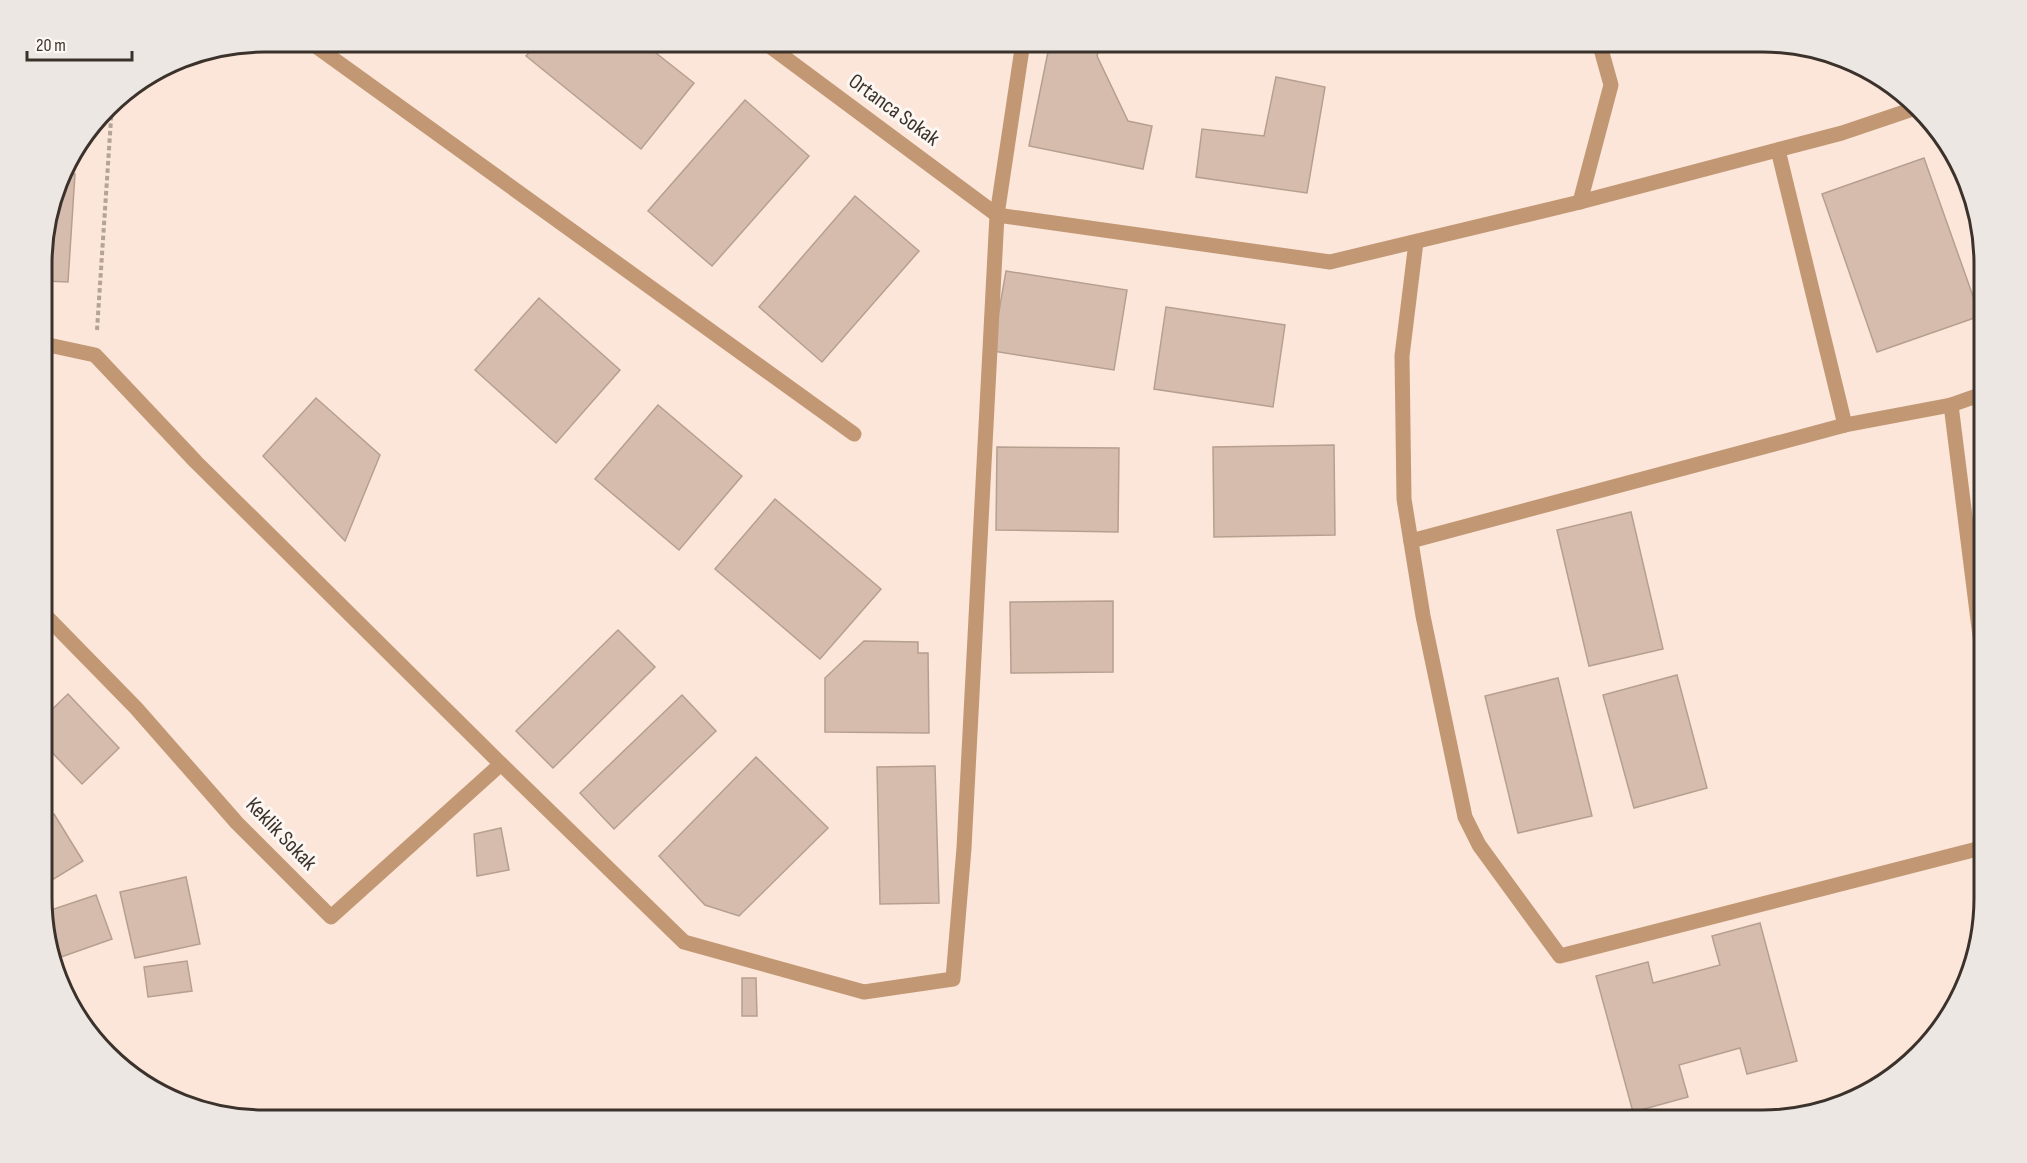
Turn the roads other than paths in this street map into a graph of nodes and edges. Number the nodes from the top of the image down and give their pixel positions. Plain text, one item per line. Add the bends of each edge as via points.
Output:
1 (1021, 52) edge
2 (1602, 52) edge
3 (325, 53) edge
4 (778, 53) edge
5 (1909, 111) edge
6 (1778, 150) junction
7 (1580, 202) junction
8 (997, 215) junction
9 (1416, 242) junction
10 (52, 346) edge
11 (1974, 397) edge
12 (1952, 405) junction
13 (1845, 425) junction
14 (854, 434) dead end
15 (1411, 541) junction
16 (1974, 591) edge
17 (52, 622) edge
18 (501, 764) junction
19 (1974, 850) edge

1 - 8 street
2 - 7 street via 1611,85
3 - 14 street
4 - 8 street, Ortanca Sokak
5 - 6 street via 1842,134
6 - 7 street
6 - 13 street
7 - 9 street
8 - 9 street via 1329,262
8 - 18 street via 964,848 953,979 864,992 684,942
9 - 15 street via 1402,356 1404,500
10 - 18 street via 95,355 196,462
11 - 12 street
12 - 13 street
12 - 16 street
13 - 15 street
15 - 19 street via 1465,817 1479,845 1560,956
17 - 18 street, Keklik Sokak via 136,708 237,823 331,917

